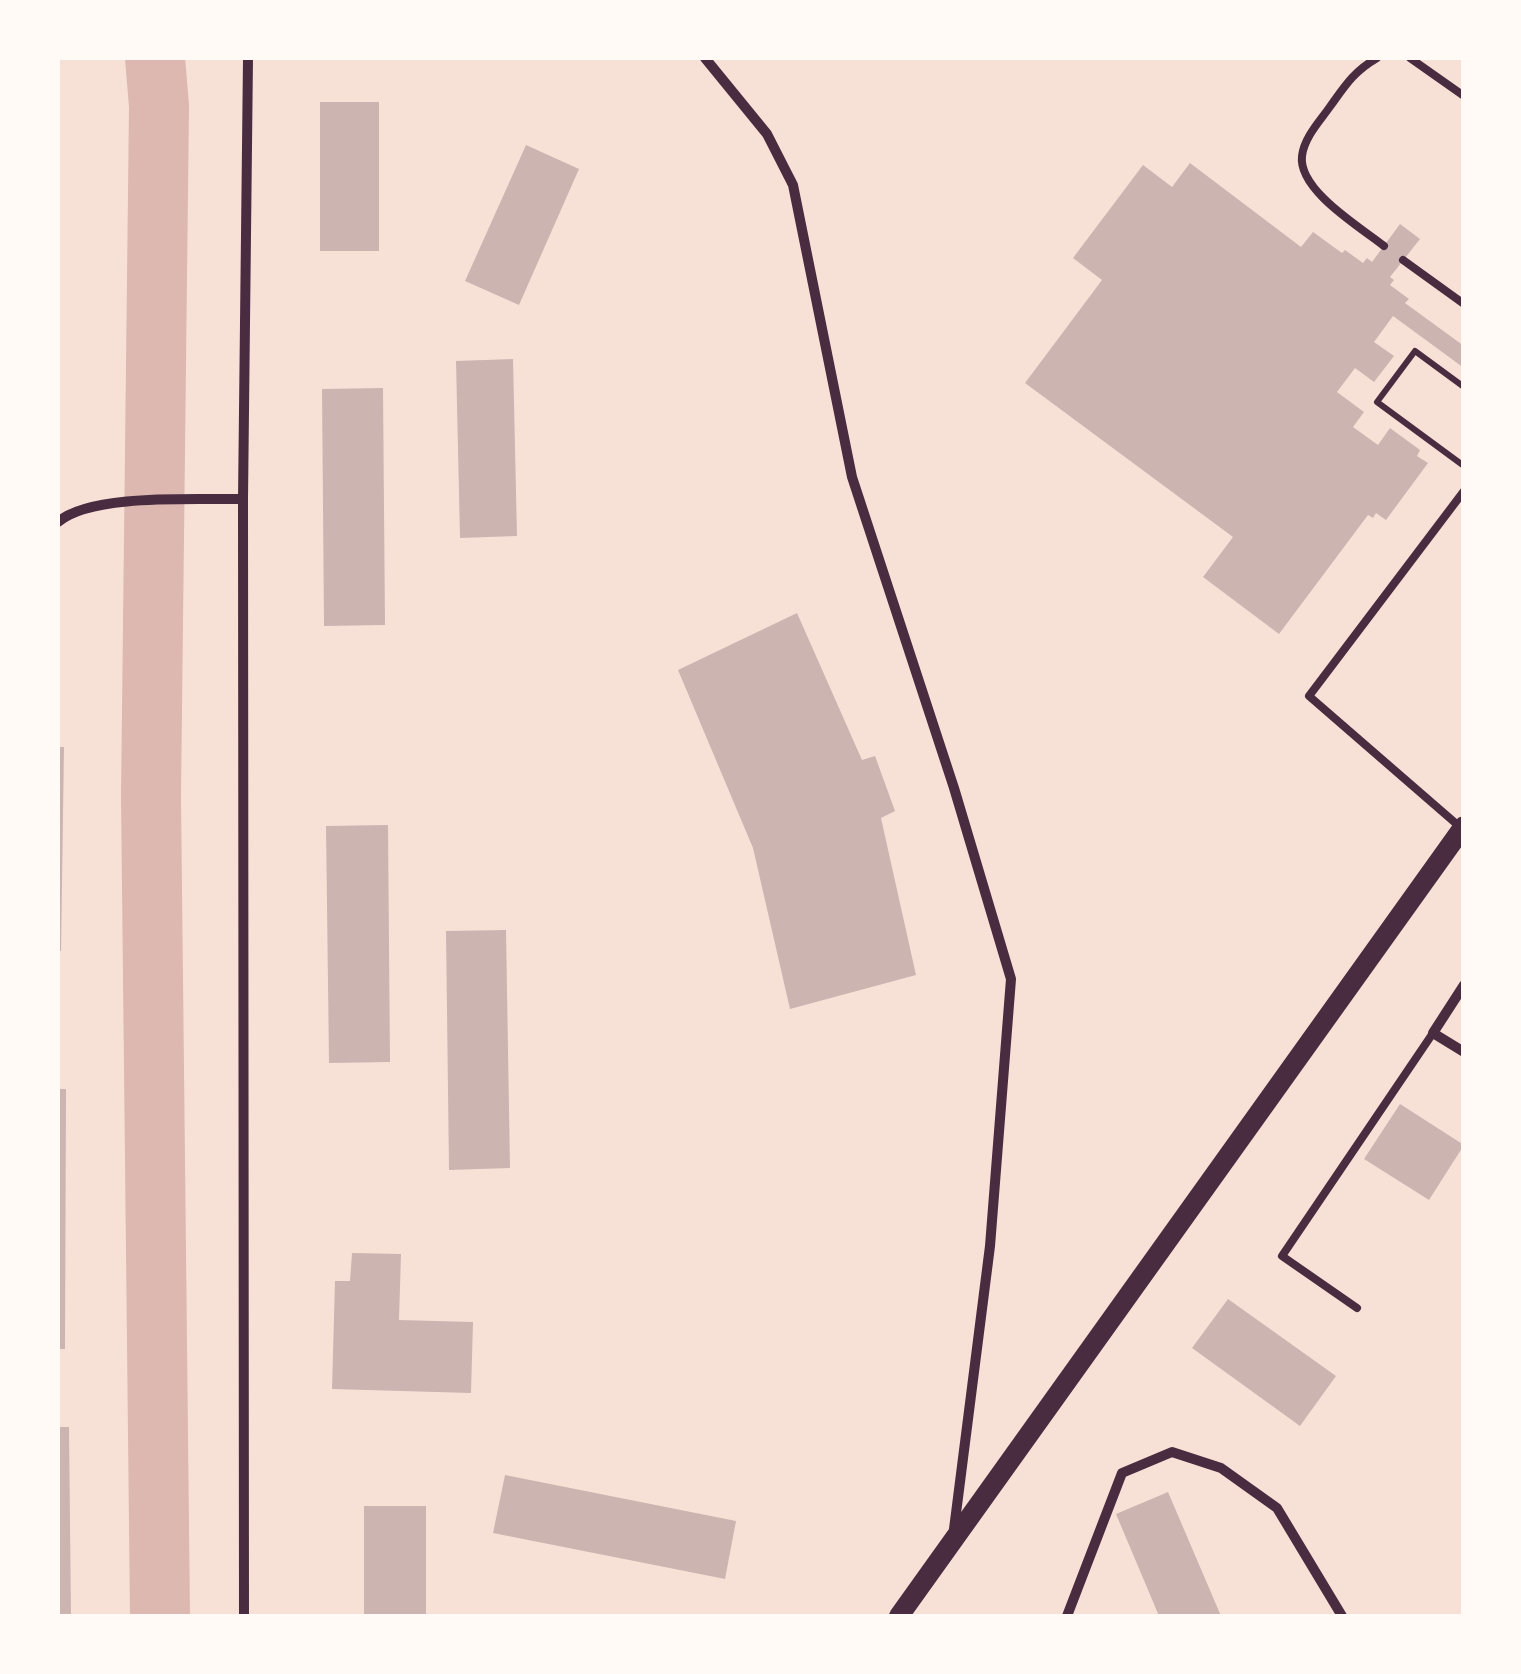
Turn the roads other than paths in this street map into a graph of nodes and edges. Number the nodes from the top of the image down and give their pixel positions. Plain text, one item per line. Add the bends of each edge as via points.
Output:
1 (248, 58) edge
2 (704, 58) edge
3 (719, 58) edge
4 (1377, 58) edge
5 (1410, 58) edge
6 (716, 70) junction
7 (1464, 96) edge
8 (1384, 246) dead end
9 (1403, 260) dead end
10 (1464, 304) edge
11 (1464, 491) edge
12 (243, 499) junction
13 (58, 522) edge
14 (1462, 827) edge
15 (1464, 986) edge
16 (1433, 1033) junction
17 (1464, 1052) edge
18 (1357, 1308) dead end
19 (953, 1541) junction
20 (244, 1616) edge
21 (900, 1616) edge
22 (1067, 1616) edge
23 (1342, 1616) edge

1 - 12 street
2 - 6 street
3 - 6 street
4 - 8 lane via 1356,70 1301,157 1328,203
5 - 7 lane
6 - 19 street via 766,134 793,185 852,477 1011,979 990,1246
9 - 10 lane
11 - 14 lane via 1310,696
12 - 13 street via 125,501 68,513
12 - 20 street
14 - 19 main road
15 - 16 street
16 - 17 street
16 - 18 lane via 1282,1256
19 - 21 main road
22 - 23 street via 1122,1474 1172,1452 1221,1468 1277,1508

